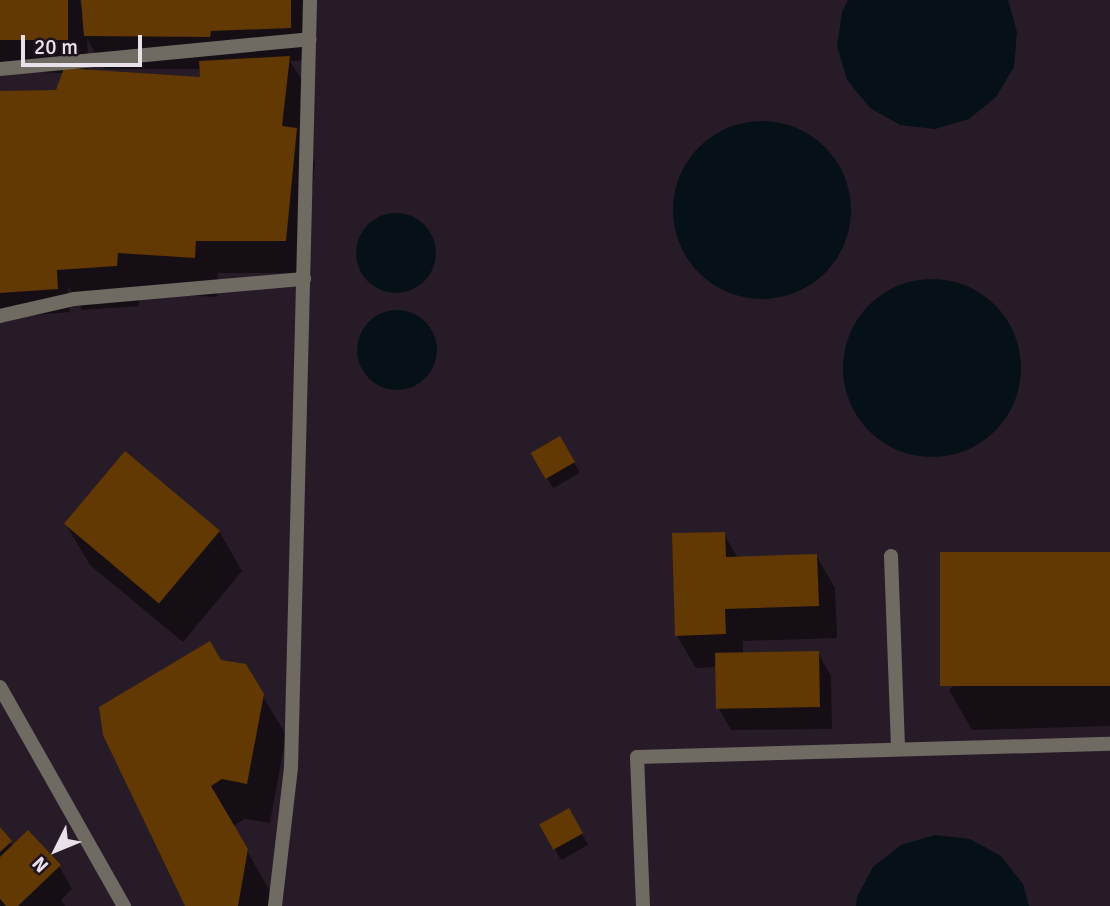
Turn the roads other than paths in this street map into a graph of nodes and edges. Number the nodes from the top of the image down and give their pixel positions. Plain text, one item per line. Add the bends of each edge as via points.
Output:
1 (310, 0) edge
2 (310, 39) junction
3 (0, 69) edge
4 (304, 279) junction
5 (0, 316) edge
6 (891, 556) dead end
7 (0, 687) edge
8 (1110, 744) edge
9 (898, 749) junction
10 (124, 906) edge
11 (275, 906) edge
12 (643, 906) edge

1 - 2 street
2 - 3 street
2 - 4 street
4 - 5 street via 74,299
4 - 11 street via 291,768
6 - 9 street
7 - 10 street
8 - 9 street
9 - 12 street via 638,757

